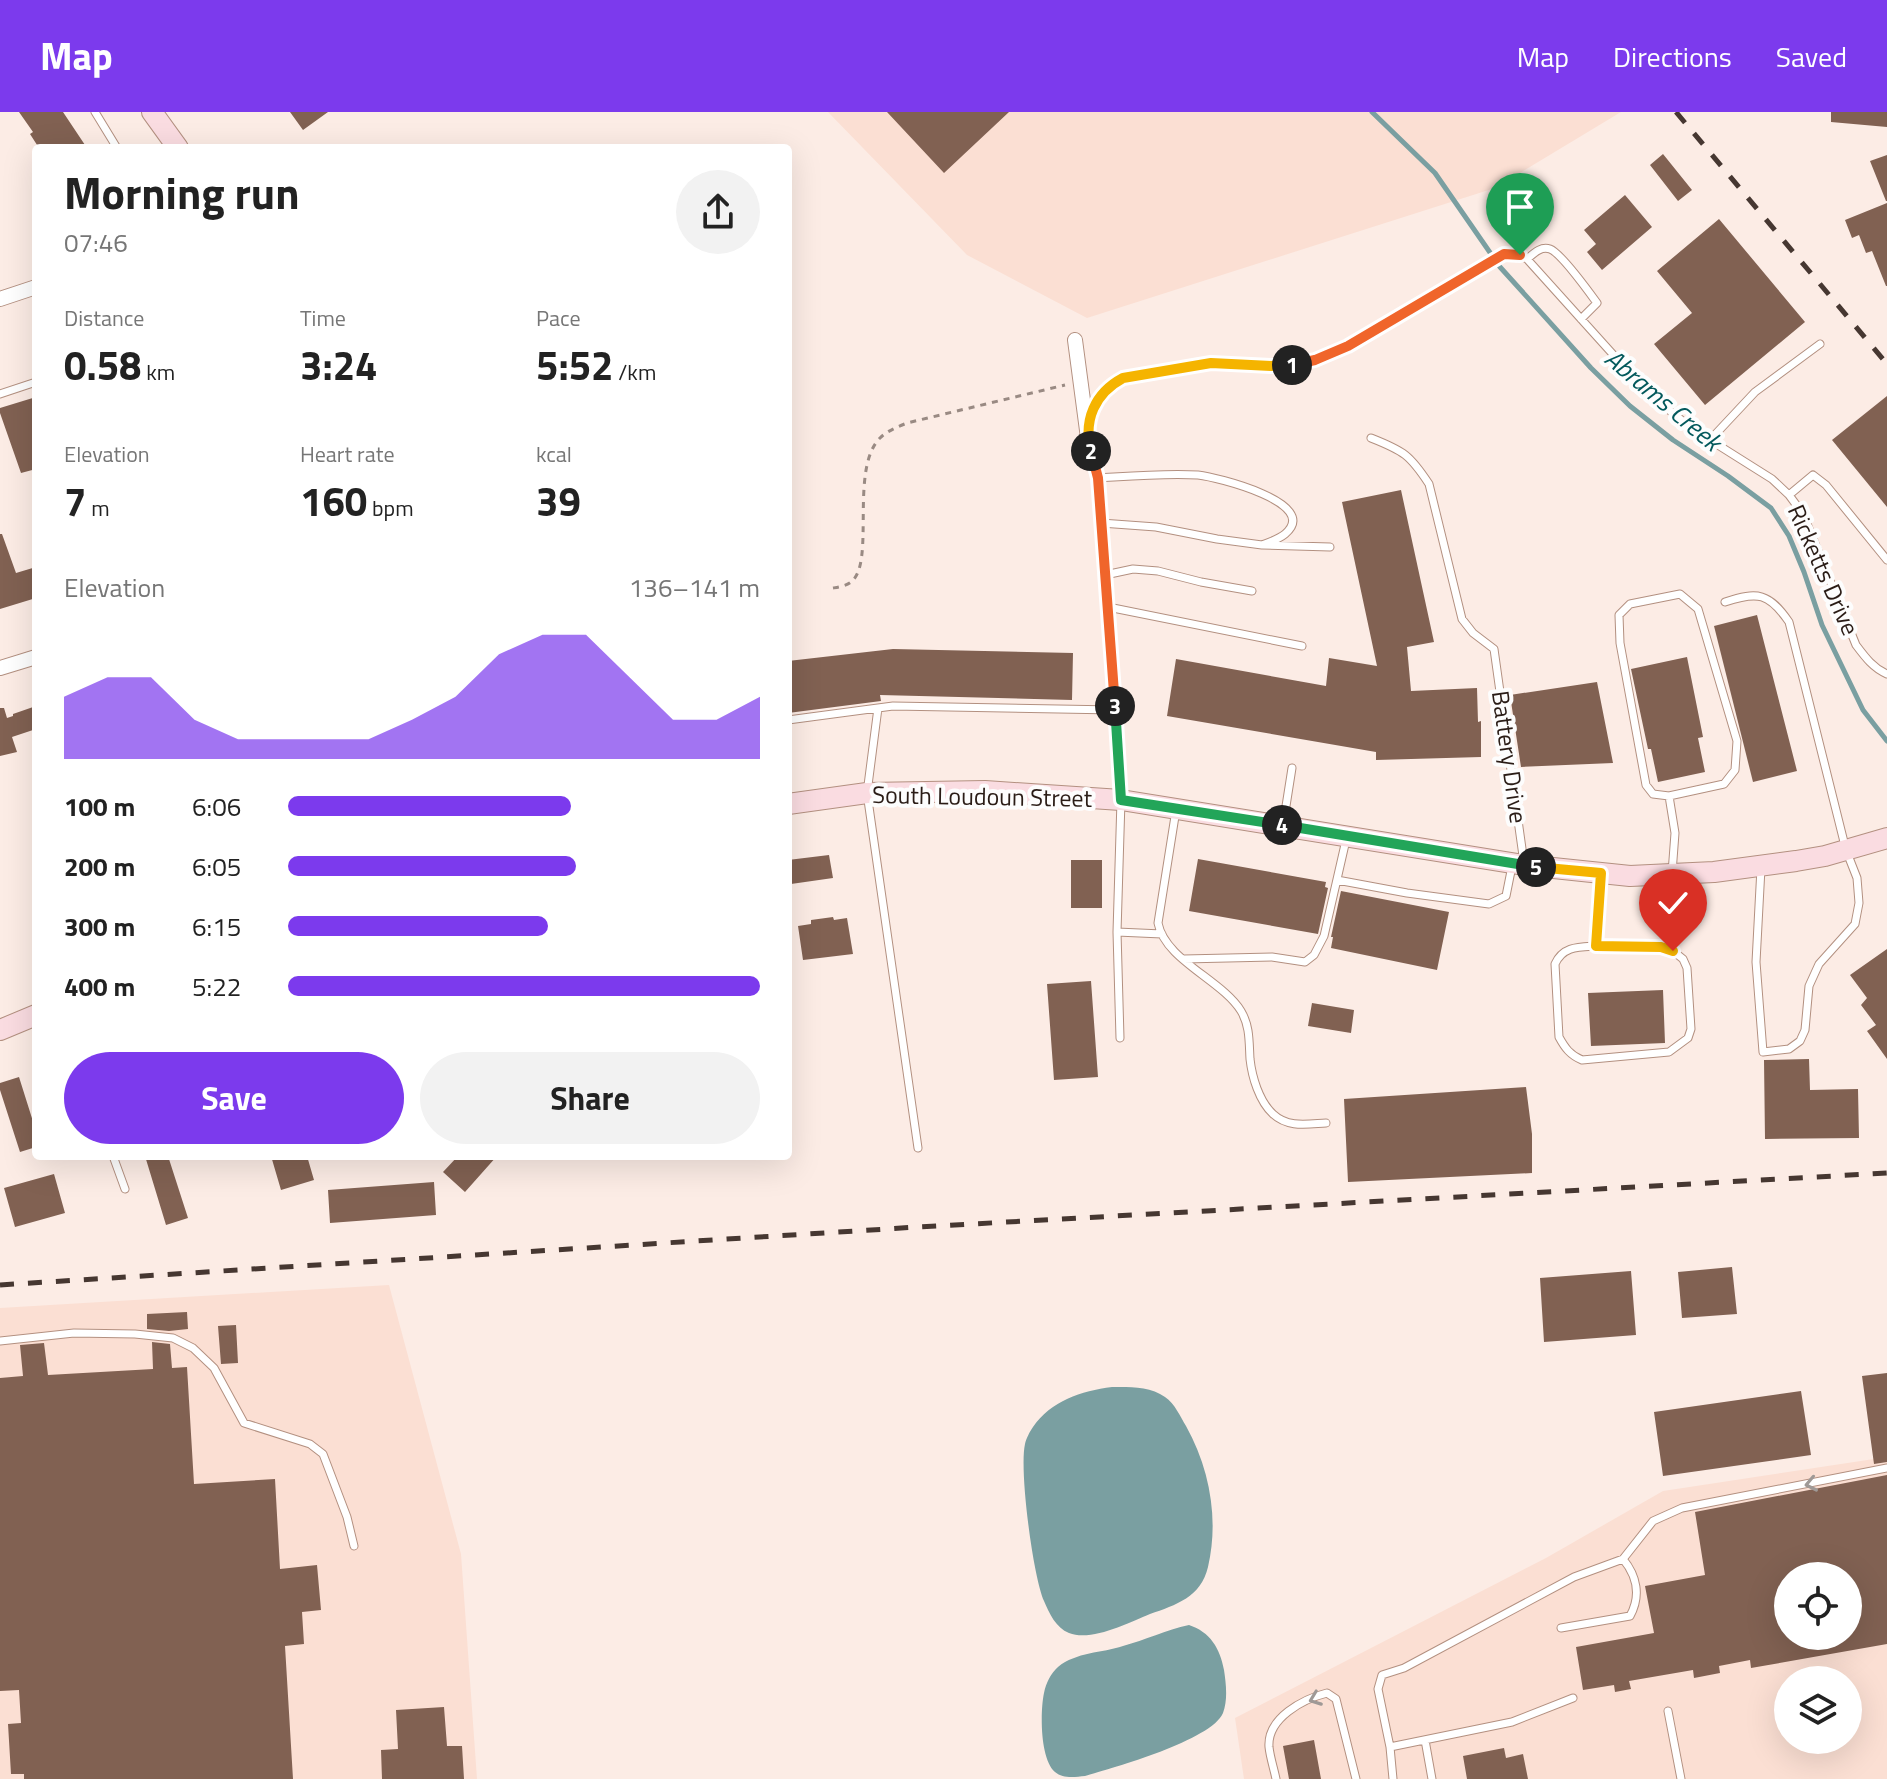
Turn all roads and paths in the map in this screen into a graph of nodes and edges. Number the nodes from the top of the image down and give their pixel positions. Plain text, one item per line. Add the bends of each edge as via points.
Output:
1 (95, 112) edge
2 (152, 112) edge
3 (115, 144) edge
4 (175, 144) edge
5 (1527, 259) junction
6 (32, 288) edge
7 (0, 299) edge
8 (1581, 319) junction
9 (1075, 340) dead end
10 (1820, 344) dead end
11 (1081, 381) junction
12 (32, 383) edge
13 (0, 394) edge
14 (1088, 438) junction
15 (1371, 438) dead end
16 (1710, 440) junction
17 (1098, 478) junction
18 (1789, 495) junction
19 (1101, 523) junction
20 (1262, 545) junction
21 (1330, 547) dead end
22 (1884, 550) edge
23 (1887, 560) edge
24 (1105, 575) junction
25 (833, 588) dead end
26 (1252, 591) dead end
27 (1725, 602) dead end
28 (1108, 607) junction
29 (1302, 646) dead end
30 (32, 658) edge
31 (0, 668) edge
32 (1887, 674) edge
33 (878, 708) junction
34 (1115, 710) junction
35 (792, 719) edge
36 (1292, 768) dead end
37 (867, 793) junction
38 (1669, 796) junction
39 (1121, 800) junction
40 (792, 803) edge
41 (1176, 808) junction
42 (1283, 825) junction
43 (1347, 836) junction
44 (1887, 838) edge
45 (1846, 850) junction
46 (1518, 864) junction
47 (1762, 866) junction
48 (1601, 873) junction
49 (1672, 875) junction
50 (1337, 880) junction
51 (1117, 932) junction
52 (1162, 934) junction
53 (1596, 946) junction
54 (1184, 959) junction
55 (32, 1017) edge
56 (0, 1030) edge
57 (1120, 1038) dead end
58 (1326, 1123) dead end
59 (918, 1148) dead end
60 (114, 1160) edge
61 (125, 1189) dead end
62 (0, 1341) edge
63 (1887, 1468) edge
64 (354, 1546) dead end
65 (1623, 1559) junction
66 (1561, 1628) dead end
67 (1573, 1698) dead end
68 (1668, 1711) dead end
69 (1425, 1740) junction
70 (1390, 1747) junction
71 (1276, 1779) edge
72 (1356, 1779) edge
73 (1393, 1779) edge
74 (1432, 1779) edge
75 (1681, 1779) edge

1 - 3 lane
2 - 4 main road
5 - 8 lane, Ricketts Drive
5 - 8 lane via 1539,249 1560,257 1597,303
5 - 14 lane via 1504,254 1315,360 1271,366 1211,363 1123,378 1094,405
6 - 7 street
8 - 16 lane, Ricketts Drive via 1646,391
9 - 11 street
10 - 16 lane via 1755,392
11 - 14 street
11 - 25 path via 907,423 877,440 864,484 861,568 852,582
12 - 13 lane
14 - 17 lane
15 - 46 lane, Battery Drive via 1399,449 1429,484 1462,619 1494,649
16 - 18 lane, Ricketts Drive
17 - 19 lane
17 - 20 lane via 1199,475 1255,490 1281,504 1292,518 1285,534
18 - 22 lane via 1813,475
18 - 32 lane, Ricketts Drive via 1803,514 1856,645
19 - 20 lane
19 - 24 lane
20 - 21 lane
22 - 23 lane
24 - 26 lane via 1158,571
24 - 28 lane
27 - 45 lane via 1759,596 1789,622
28 - 29 lane
28 - 34 lane
30 - 31 street
33 - 34 lane
33 - 35 lane
33 - 37 lane
34 - 39 lane
36 - 42 lane
37 - 39 main road, South Loudoun Street via 985,791
37 - 40 main road, South Loudoun Street
37 - 59 lane
38 - 38 lane via 1724,784 1735,770 1737,741 1698,609 1680,594 1630,604 1619,615 1646,785 1653,794
38 - 49 lane via 1675,833
39 - 41 main road, South Loudoun Street
39 - 51 lane
41 - 42 main road, South Loudoun Street
41 - 52 lane via 1158,923
42 - 43 main road, South Loudoun Street
43 - 46 main road, South Loudoun Street
43 - 50 lane
44 - 45 main road, South Loudoun Street
45 - 47 main road, South Loudoun Street
45 - 47 lane via 1857,878 1855,924 1819,964 1809,986 1800,1041 1789,1049 1763,1052 1756,962
46 - 48 main road, South Loudoun Street
46 - 50 lane via 1506,896 1489,904
47 - 49 main road, South Loudoun Street
48 - 49 main road, South Loudoun Street
48 - 53 lane
50 - 54 lane via 1324,936 1307,961
51 - 52 lane
51 - 57 lane
52 - 54 lane
53 - 53 lane via 1567,950 1555,964 1559,1037 1573,1057 1669,1052 1688,1038 1691,1018 1683,959 1661,947
54 - 58 lane via 1243,1013 1252,1071 1270,1111 1292,1124
55 - 56 main road
60 - 61 lane
62 - 64 lane via 74,1333 135,1334 173,1338 193,1348 214,1368 244,1423 310,1444 323,1454
63 -> 65 lane via 1682,1508 1653,1521
65 - 66 lane via 1638,1590 1630,1616
65 - 70 lane via 1574,1577 1382,1675 1378,1689
67 - 69 lane via 1512,1722
68 - 75 lane
69 - 70 lane
69 - 74 lane
70 - 73 lane
72 -> 71 lane via 1336,1699 1327,1693 1280,1718 1272,1729 1269,1745

